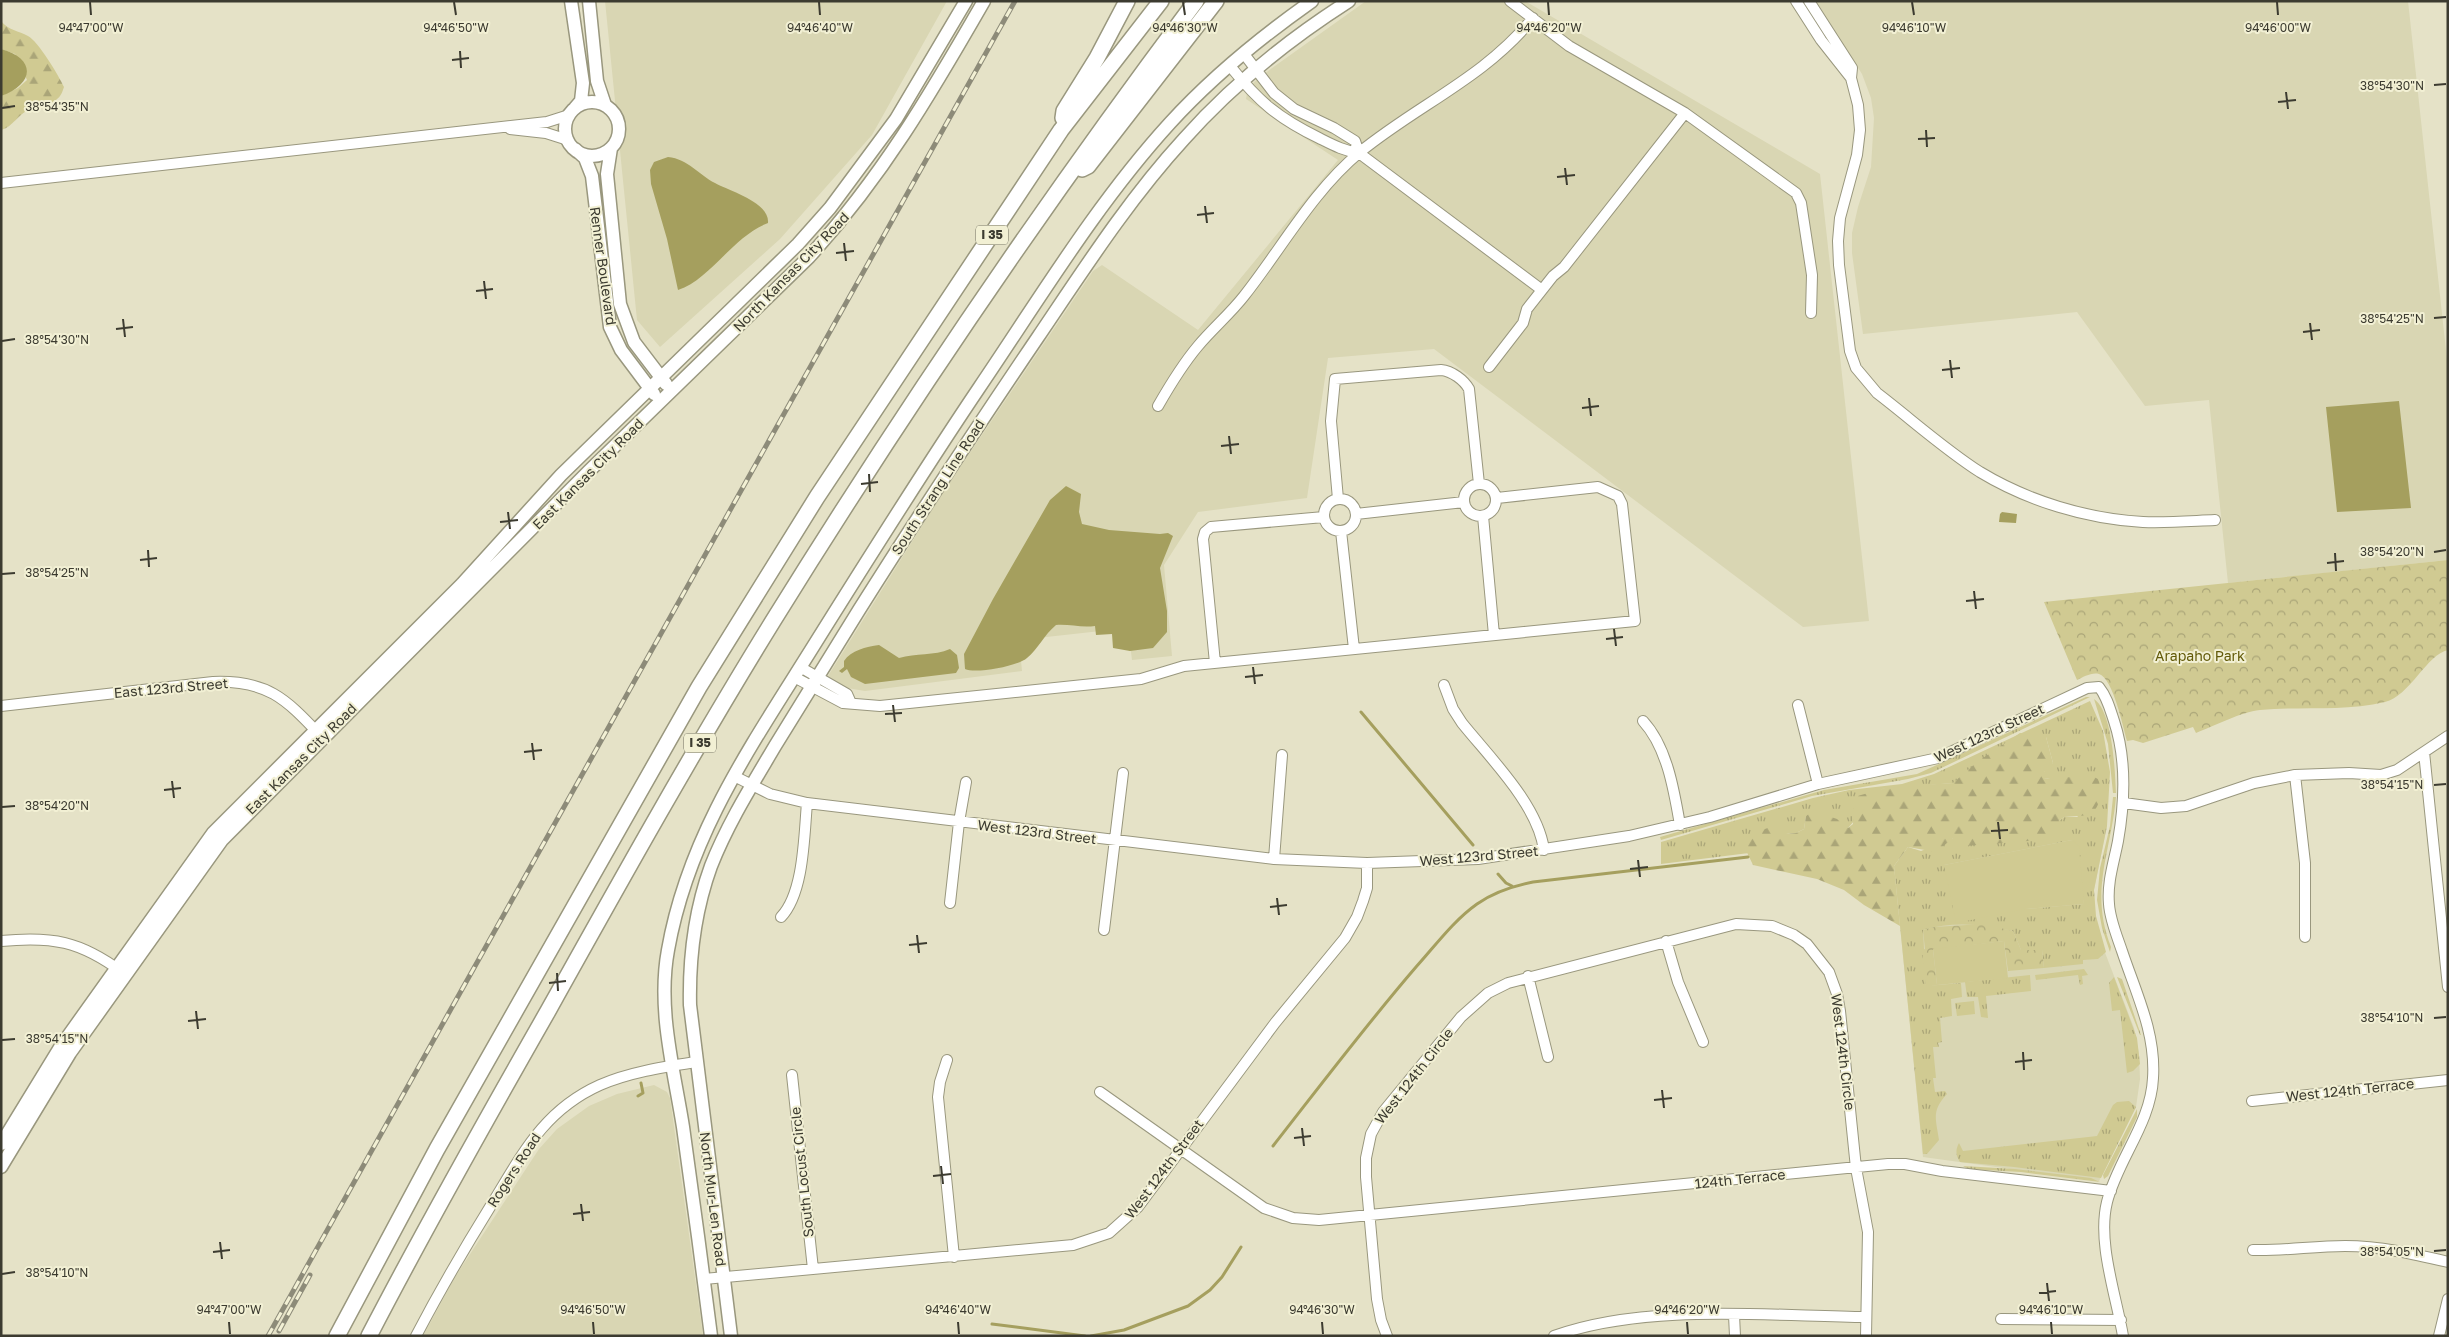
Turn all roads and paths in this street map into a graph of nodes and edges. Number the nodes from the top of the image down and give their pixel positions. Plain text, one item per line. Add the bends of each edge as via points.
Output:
1 (571, 1) edge
2 (589, 1) edge
3 (966, 1) edge
4 (984, 1) edge
5 (1127, 1) edge
6 (1161, 1) edge
7 (1196, 1) edge
8 (1216, 1) edge
9 (1312, 1) edge
10 (1349, 1) edge
11 (1510, 1) edge
12 (1796, 1) edge
13 (1809, 1) edge
14 (1533, 18) junction
15 (1244, 54) junction
16 (1230, 66) junction
17 (1256, 68) junction
18 (1851, 78) junction
19 (1242, 81) junction
20 (605, 105) junction
21 (571, 112) junction
22 (1685, 113) junction
23 (489, 128) junction
24 (1061, 130) junction
25 (572, 145) junction
26 (611, 148) junction
27 (1359, 153) junction
28 (1070, 174) junction
29 (1, 183) edge
30 (1542, 290) junction
31 (1811, 313) dead end
32 (1489, 367) dead end
33 (661, 378) junction
34 (650, 389) junction
35 (672, 392) junction
36 (661, 402) junction
37 (1158, 406) dead end
38 (1479, 484) junction
39 (1497, 498) junction
40 (1338, 499) junction
41 (1464, 502) junction
42 (1356, 514) junction
43 (1483, 516) junction
44 (1324, 517) junction
45 (2215, 520) dead end
46 (1341, 531) junction
47 (1494, 635) junction
48 (1354, 649) junction
49 (1215, 663) junction
50 (797, 672) junction
51 (815, 682) junction
52 (1444, 685) dead end
53 (1798, 705) dead end
54 (1, 706) edge
55 (1643, 721) dead end
56 (318, 734) junction
57 (2448, 736) edge
58 (2424, 752) junction
59 (1282, 756) dead end
60 (1123, 773) dead end
61 (2295, 775) junction
62 (734, 776) junction
63 (966, 782) dead end
64 (1818, 784) junction
65 (752, 786) junction
66 (807, 803) junction
67 (2124, 803) junction
68 (959, 822) junction
69 (1680, 824) junction
70 (1114, 841) junction
71 (1544, 850) junction
72 (1274, 859) junction
73 (1367, 863) junction
74 (950, 903) dead end
75 (781, 917) dead end
76 (1104, 930) dead end
77 (2305, 937) dead end
78 (1, 941) edge
79 (1666, 941) junction
80 (120, 971) junction
81 (1528, 976) junction
82 (2448, 987) edge
83 (1703, 1042) dead end
84 (1548, 1057) dead end
85 (947, 1060) dead end
86 (696, 1062) junction
87 (671, 1066) junction
88 (792, 1075) dead end
89 (2448, 1080) edge
90 (1100, 1092) dead end
91 (2252, 1101) dead end
92 (1, 1144) edge
93 (1180, 1150) junction
94 (1, 1167) edge
95 (1856, 1168) junction
96 (2111, 1191) junction
97 (1370, 1216) junction
98 (2253, 1250) dead end
99 (954, 1257) junction
100 (2448, 1262) edge
101 (813, 1269) junction
102 (723, 1277) junction
103 (704, 1279) junction
104 (2448, 1299) edge
105 (1734, 1315) junction
106 (1866, 1317) junction
107 (2001, 1319) dead end
108 (2121, 1320) junction
109 (337, 1336) edge
110 (369, 1336) edge
111 (416, 1336) edge
112 (711, 1336) edge
113 (731, 1336) edge
114 (1387, 1336) edge
115 (1554, 1336) edge
116 (1735, 1336) edge
117 (1866, 1336) edge
118 (2124, 1336) edge
119 (2439, 1336) edge

1 - 21 main road via 583,92 581,101
2 - 20 main road via 597,81
3 - 33 main road, North Kansas City Road via 896,119 830,208 798,244
4 - 35 main road, North Kansas City Road via 904,136 841,221
5 - 24 highway via 1064,111
6 - 24 highway, I 35
7 - 28 highway, I 35
8 - 28 highway via 1088,166
9 - 15 main road, South Strang Line Road
10 - 17 main road, South Strang Line Road
11 - 14 street
12 - 18 street via 1826,48
13 - 18 street via 1852,68
14 - 22 street via 1569,46
14 - 27 street via 1493,60
15 - 16 main road, South Strang Line Road
15 - 17 street
16 - 19 street
16 - 50 main road, South Strang Line Road via 1171,122 1118,186 916,482
17 - 19 main road, South Strang Line Road
17 - 27 street via 1274,93 1294,109 1355,141
18 - 45 street via 1860,130 1857,156 1840,218 1838,241 1850,351 1864,379 1877,393 1980,471 2028,496 2055,506 2109,518 2142,522
19 - 27 street via 1286,122 1344,151
19 - 51 main road, South Strang Line Road via 1161,164 1086,266 933,493
20 - 21 main road via 589,102
20 - 26 main road via 619,126
21 - 23 street via 555,121
21 - 25 main road via 565,132
22 - 30 street via 1564,267
22 - 31 street via 1796,193 1801,203 1812,275
23 - 25 street via 546,133
23 - 29 street
24 - 109 highway, I 35 via 869,418 699,687 437,1149
25 - 26 main road via 582,154 597,155
25 - 34 main road, Renner Boulevard via 585,158 592,176 610,327 621,350
26 - 33 main road, Renner Boulevard via 607,174 620,304 634,342
27 - 30 street
27 - 37 street via 1316,197 1244,296 1184,364
28 - 110 highway, I 35 via 900,422 757,648 650,829 460,1166
30 - 32 street via 1527,309 1523,323
33 - 34 main road, North Kansas City Road
33 - 35 main road, Renner Boulevard
34 - 36 main road, Renner Boulevard
34 - 56 main road, East Kansas City Road via 561,475
35 - 36 main road, North Kansas City Road
36 - 56 main road, East Kansas City Road
38 - 39 street via 1492,488
38 - 40 street via 1466,384 1448,371 1441,370 1335,379 1330,421
38 - 41 street via 1468,490
39 - 43 street via 1492,512
39 - 47 street via 1598,487 1618,496 1622,504 1635,621
40 - 42 street via 1352,505
40 - 44 street via 1326,507
41 - 42 street
41 - 43 street via 1468,511
42 - 46 street via 1352,526
43 - 47 street
44 - 46 street via 1328,526
44 - 49 street via 1211,527 1205,532 1203,539
46 - 48 street
47 - 48 street
48 - 49 street
49 - 51 street via 1184,666 1141,678 880,706 843,704
50 - 51 street
50 - 62 main road, South Strang Line Road
51 - 65 main road, South Strang Line Road
52 - 71 street via 1462,723 1530,809
53 - 64 street
54 - 56 street, East 123rd Street via 227,682 257,687 283,699
55 - 69 street via 1652,730 1662,752
56 - 80 main road, East Kansas City Road via 222,840
57 - 58 street
58 - 61 street via 2397,770 2381,775
58 - 82 street
59 - 72 street
60 - 70 street, West 123rd Street
61 - 67 street via 2254,783 2186,806 2161,808
61 - 77 street via 2305,863
62 - 65 street, West 123rd Street
62 - 87 main road, South Strang Line Road via 692,859 674,921 667,955 665,1002
63 - 68 street, West 123rd Street
64 - 67 street, West 123rd Street via 1938,758 2087,688 2099,687 2105,694 2119,738
64 - 69 street, West 123rd Street
65 - 66 street, West 123rd Street
65 - 86 main road, South Strang Line Road via 710,868 696,922 689,977
66 - 68 street, West 123rd Street
66 - 75 street via 798,881 790,908
67 - 96 street via 2109,882 2109,905 2114,930 2147,1018 2153,1079 2146,1112
68 - 70 street, West 123rd Street
68 - 74 street, West 123rd Street
69 - 71 street, West 123rd Street
70 - 72 street, West 123rd Street
70 - 76 street, West 123rd Street
71 - 73 street, West 123rd Street via 1478,859
72 - 73 street, West 123rd Street
73 - 93 street, West 124th Street via 1367,888 1357,917 1344,938 1274,1023
78 - 80 street via 38,938 66,942
79 - 81 street, West 124th Circle
79 - 83 street via 1678,982
79 - 95 street, West 124th Circle via 1736,924 1760,924 1794,935 1816,953 1829,972 1837,994
80 - 92 main road, East Kansas City Road via 61,1046
80 - 94 main road, East Kansas City Road
81 - 84 street
81 - 97 street, West 124th Circle via 1497,988 1472,1005 1383,1112 1371,1134 1366,1158
85 - 99 street via 938,1097
86 - 87 street, Rogers Road
86 - 102 main road, North Mur-Len Road
87 - 103 main road, North Mur-Len Road
87 - 111 street, Rogers Road via 600,1085 568,1104 543,1126 522,1152
88 - 101 street, South Locust Circle
89 - 91 street, West 124th Terrace
90 - 93 street
93 - 97 street via 1246,1197 1278,1214 1319,1220
93 - 99 street, West 124th Street via 1129,1217 1109,1233 1074,1245
95 - 96 street, 124th Terrace via 1905,1164
95 - 97 street, 124th Terrace
95 - 106 street, West 124th Circle via 1869,1246
96 - 108 street via 2104,1226
97 - 114 street, West 124th Circle via 1377,1298
98 - 100 street via 2376,1247
99 - 101 street, West 124th Street
101 - 102 street, West 124th Street
102 - 103 street, West 124th Street
102 - 113 main road, North Mur-Len Road
103 - 112 main road, North Mur-Len Road
104 - 119 street
105 - 106 street
105 - 115 street via 1639,1318 1593,1324
105 - 116 street
106 - 117 street, West 124th Circle
107 - 108 street
108 - 118 street

